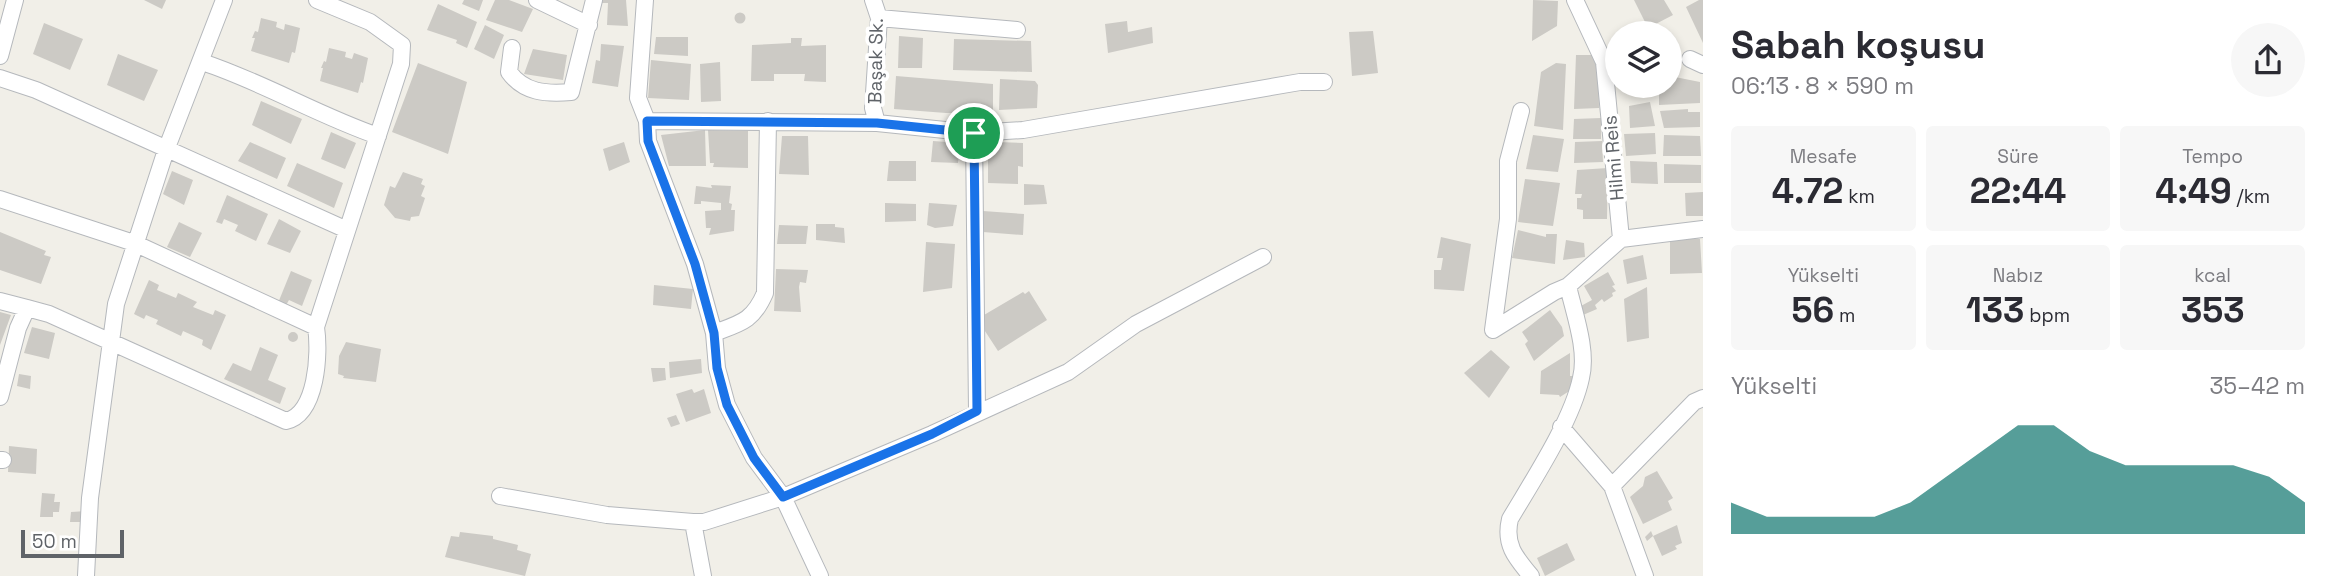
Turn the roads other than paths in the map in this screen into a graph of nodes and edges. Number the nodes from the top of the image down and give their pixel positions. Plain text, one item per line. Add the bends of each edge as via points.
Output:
1 (15, 0) edge
2 (224, 0) edge
3 (317, 0) edge
4 (537, 0) edge
5 (594, 0) edge
6 (645, 0) edge
7 (873, 0) edge
8 (1575, 0) edge
9 (879, 18) junction
10 (589, 25) junction
11 (1017, 30) dead end
12 (512, 48) dead end
13 (0, 56) edge
14 (202, 62) junction
15 (0, 78) edge
16 (1324, 82) dead end
17 (1521, 111) dead end
18 (647, 121) junction
19 (768, 121) junction
20 (877, 123) junction
21 (974, 133) junction
22 (378, 136) junction
23 (166, 150) junction
24 (0, 199) edge
25 (1703, 229) edge
26 (347, 230) junction
27 (1621, 239) junction
28 (134, 243) junction
29 (1263, 257) dead end
30 (1568, 286) junction
31 (0, 300) edge
32 (27, 308) junction
33 (316, 327) junction
34 (714, 333) junction
35 (109, 341) junction
36 (0, 397) edge
37 (1703, 398) edge
38 (977, 411) junction
39 (1561, 427) junction
40 (1612, 486) junction
41 (500, 496) dead end
42 (783, 497) junction
43 (692, 522) junction
44 (86, 576) edge
45 (703, 576) edge
46 (820, 576) edge
47 (1531, 576) edge
48 (1645, 576) edge

1 - 13 street
2 - 14 street
3 - 22 street via 370,22 402,45 401,64
4 - 10 street
5 - 10 street
6 - 18 street via 638,98
7 - 9 street, Başak Sk.
8 - 27 street, Hilmi Reis via 1604,62
9 - 11 street
9 - 20 street, Başak Sk. via 873,108
10 - 12 street via 571,92 531,91 516,83 509,72
14 - 22 street
14 - 23 street
15 - 23 street
16 - 21 street via 1300,82 1023,130
17 - 30 street via 1508,161 1508,219 1493,330
18 - 19 street
18 - 34 street via 648,141 695,264
19 - 20 street
19 - 34 street via 765,293 756,313
20 - 21 street
21 - 38 street
22 - 26 street
23 - 26 street
23 - 28 street
24 - 28 street
25 - 27 street
26 - 33 street
27 - 30 street
28 - 33 street
28 - 35 street
29 - 38 street via 1136,324 1068,372
30 - 39 street via 1581,347 1582,377
31 - 32 street
32 - 35 street
32 - 36 street
33 - 35 street via 319,359 312,386 297,419 286,421
34 - 42 street via 717,368 732,417
35 - 44 street via 90,498
37 - 40 street
38 - 42 street
39 - 40 street
39 - 47 street via 1507,532 1511,551
40 - 48 street
41 - 43 street via 631,518
42 - 43 street
42 - 46 street
43 - 45 street

